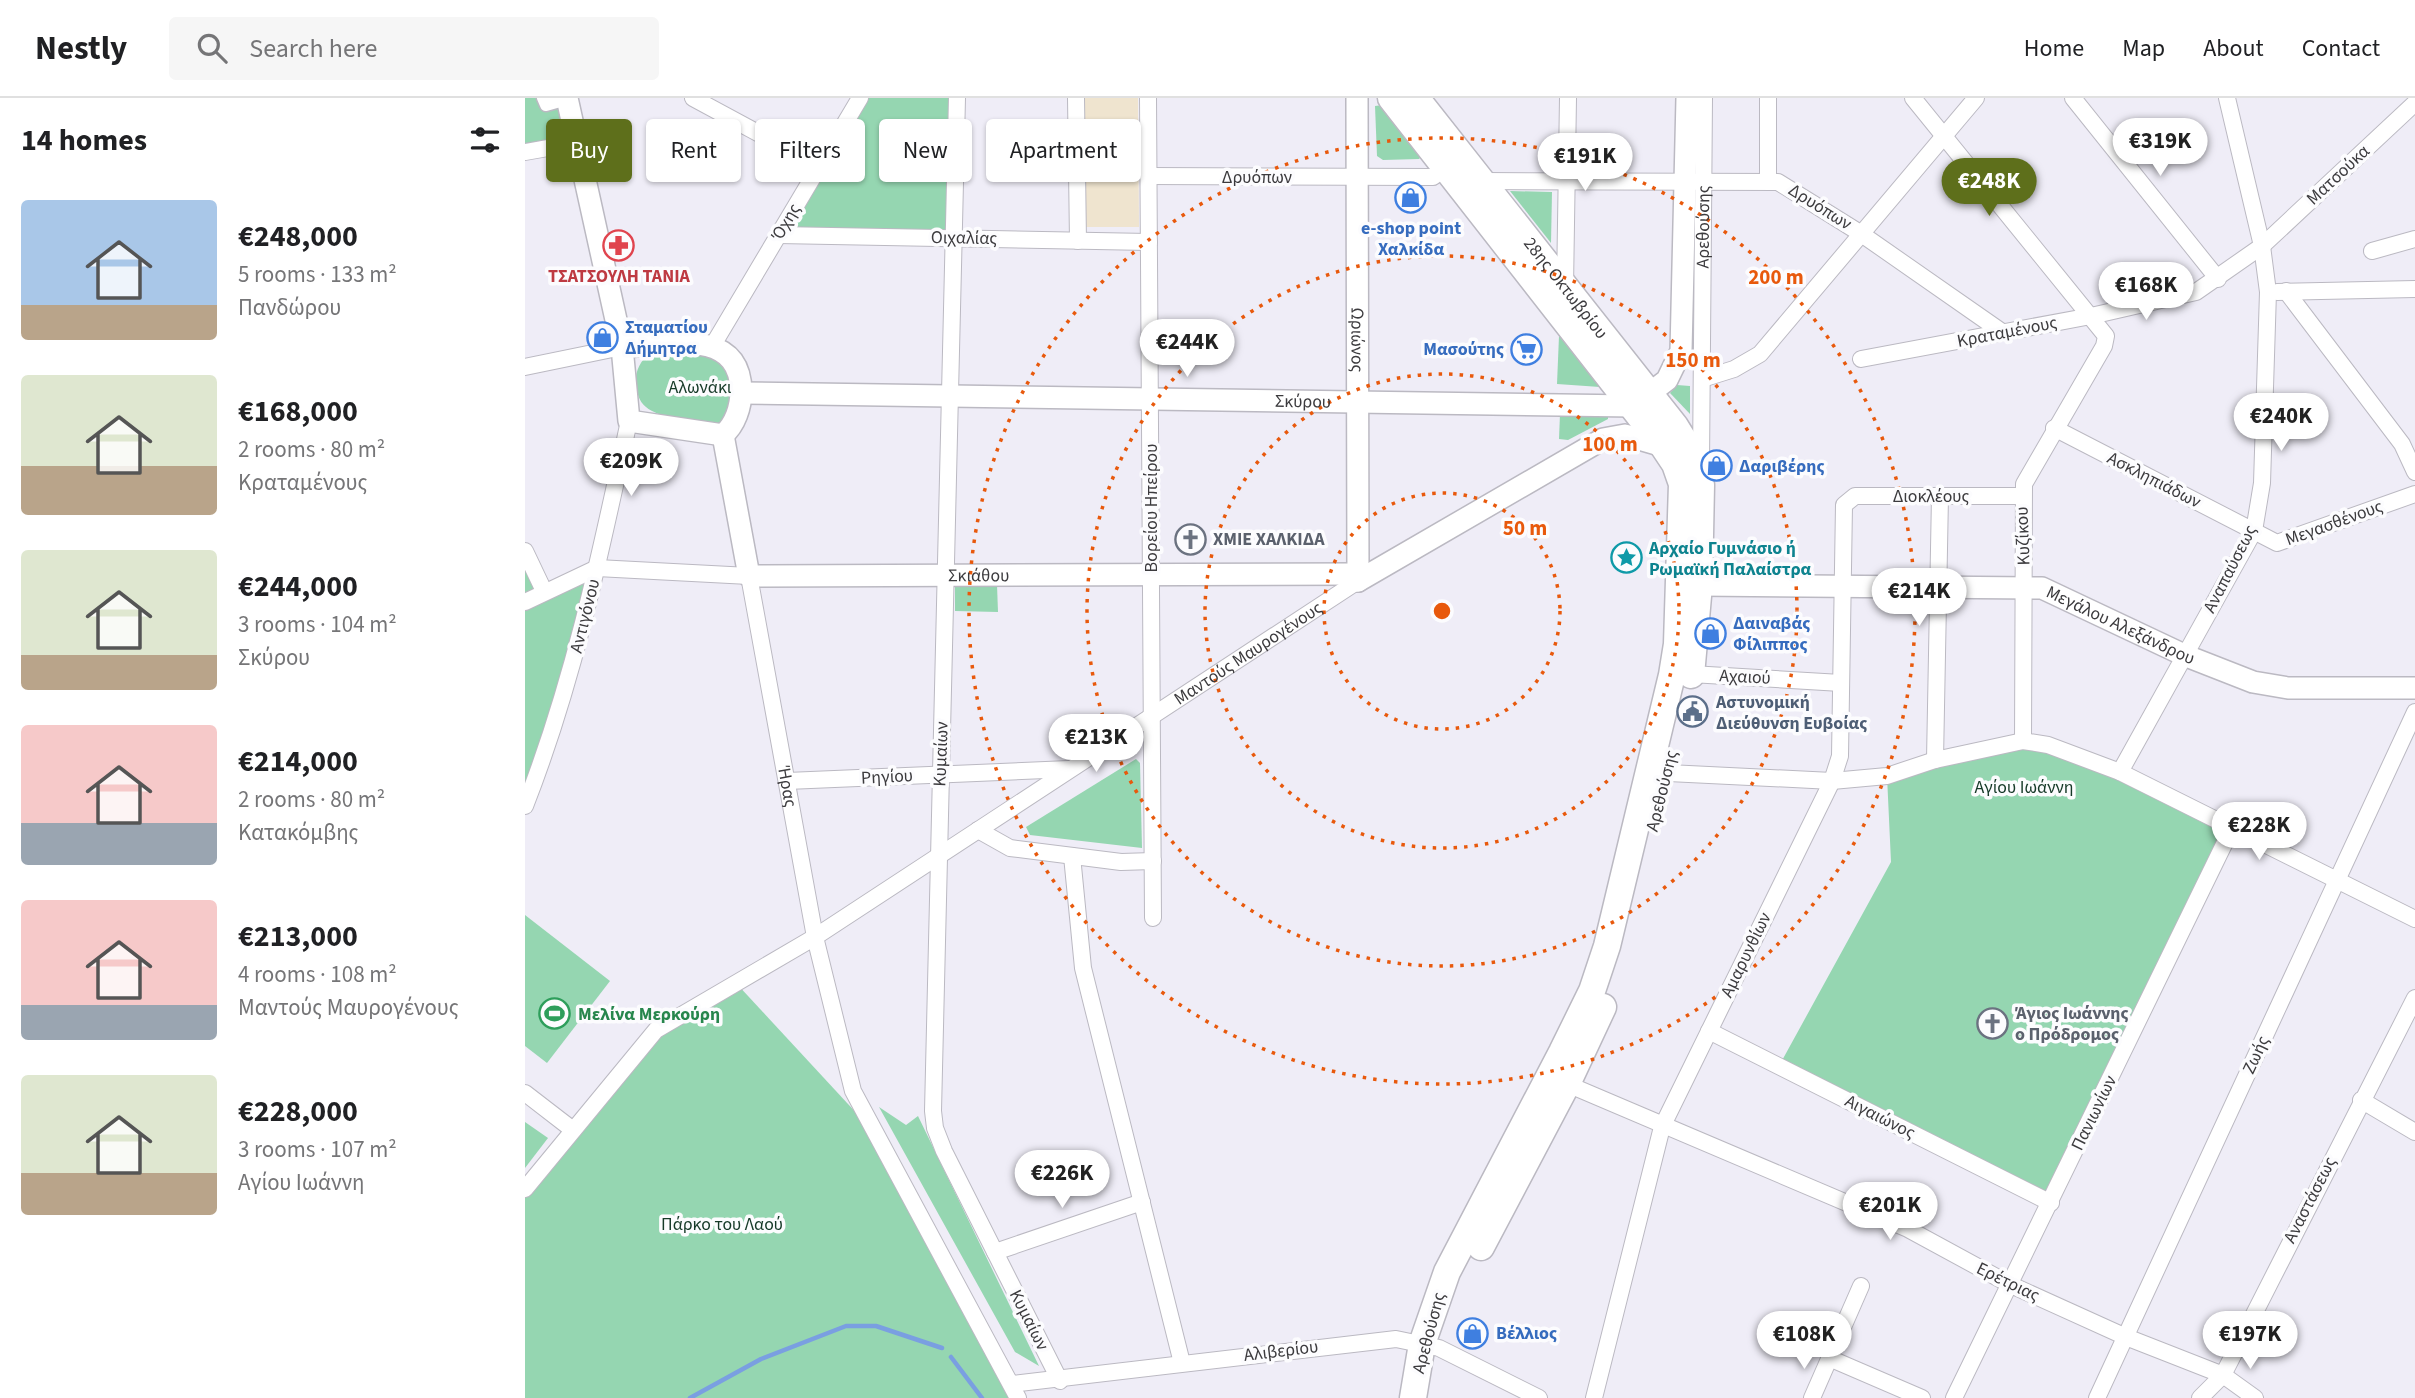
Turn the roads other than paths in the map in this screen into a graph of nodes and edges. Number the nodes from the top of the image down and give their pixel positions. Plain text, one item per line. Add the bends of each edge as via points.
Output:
1 (543, 98) edge
2 (693, 98) edge
3 (860, 98) edge
4 (957, 98) edge
5 (1076, 98) edge
6 (1147, 98) edge
7 (1357, 98) edge
8 (1391, 98) edge
9 (1416, 98) edge
10 (1568, 98) edge
11 (1687, 98) edge
12 (1704, 98) edge
13 (1768, 98) edge
14 (1913, 98) edge
15 (1976, 98) edge
16 (2073, 98) edge
17 (2227, 98) edge
18 (567, 99) edge
19 (2415, 103) edge
20 (571, 119) edge
21 (847, 119) edge
22 (755, 131) edge
23 (1944, 134) junction
24 (546, 149) edge
25 (525, 152) edge
26 (1445, 167) junction
27 (1148, 176) junction
28 (1357, 177) junction
29 (1482, 181) junction
30 (585, 182) edge
31 (809, 182) edge
32 (1567, 182) junction
33 (1768, 182) junction
34 (1695, 183) junction
35 (1860, 233) junction
36 (778, 235) junction
37 (954, 238) junction
38 (2415, 239) edge
39 (1078, 241) junction
40 (1149, 242) junction
41 (2262, 246) junction
42 (2372, 251) dead end
43 (2218, 279) junction
44 (1565, 286) junction
45 (2415, 289) edge
46 (2268, 292) junction
47 (2285, 292) junction
48 (2091, 316) junction
49 (2002, 332) junction
50 (713, 345) junction
51 (622, 347) junction
52 (1861, 359) dead end
53 (525, 368) edge
54 (1702, 379) junction
55 (741, 393) junction
56 (951, 396) junction
57 (1151, 399) junction
58 (1642, 401) junction
59 (1358, 402) junction
60 (629, 421) junction
61 (2055, 428) junction
62 (723, 435) junction
63 (1663, 446) junction
64 (2415, 472) edge
65 (1701, 485) junction
66 (2415, 494) edge
67 (1940, 496) junction
68 (2022, 496) junction
69 (1844, 505) joint
70 (2254, 531) junction
71 (525, 551) edge
72 (597, 568) junction
73 (947, 575) junction
74 (1152, 575) junction
75 (749, 576) junction
76 (1358, 578) junction
77 (1699, 584) junction
78 (1843, 584) junction
79 (1939, 584) junction
80 (2025, 585) junction
81 (544, 591) junction
82 (525, 602) edge
83 (2185, 655) junction
84 (1691, 674) junction
85 (1841, 682) junction
86 (2415, 688) edge
87 (2415, 712) edge
88 (1152, 715) junction
89 (2023, 741) junction
90 (1935, 760) junction
91 (1071, 768) junction
92 (2120, 772) junction
93 (1657, 773) junction
94 (941, 774) junction
95 (787, 781) junction
96 (1832, 781) junction
97 (525, 806) edge
98 (2232, 828) junction
99 (978, 830) junction
100 (1072, 856) junction
101 (937, 857) junction
102 (1153, 861) junction
103 (2337, 880) junction
104 (1153, 918) dead end
105 (2415, 919) edge
106 (815, 937) junction
107 (2415, 998) edge
108 (1709, 1031) junction
109 (1567, 1084) junction
110 (525, 1093) edge
111 (2361, 1100) junction
112 (1662, 1127) junction
113 (573, 1130) junction
114 (2415, 1132) edge
115 (525, 1189) edge
116 (1142, 1202) junction
117 (2050, 1203) junction
118 (995, 1252) junction
119 (2011, 1285) junction
120 (1861, 1286) dead end
121 (2126, 1336) junction
122 (1431, 1346) junction
123 (1829, 1358) junction
124 (1182, 1363) junction
125 (2223, 1375) junction
126 (1059, 1381) junction
127 (1015, 1391) edge
128 (1413, 1398) edge
129 (1431, 1398) edge
130 (1539, 1398) edge
131 (1594, 1398) edge
132 (1812, 1398) edge
133 (1922, 1398) edge
134 (1954, 1398) edge
135 (2097, 1398) edge
136 (2200, 1398) edge
137 (2255, 1398) edge

1 - 18 street via 546,105
2 - 22 street
3 - 21 street, Όχης
4 - 37 street, Κυμαίων
5 - 39 street
6 - 27 street, Βορείου Ηπείρου
7 - 28 street, Ωριώνος
8 - 26 main road, 28ης Οκτωβρίου
9 - 29 main road, 28ης Οκτωβρίου
10 - 32 street
11 - 34 street, Αρεθούσης
12 - 34 street, Αρεθούσης
13 - 33 street
14 - 23 street, Κυζίκου
15 - 23 street
16 - 43 street
17 - 41 street, Αναπαύσεως
18 - 20 street
19 - 41 street, Ματσούκα
23 - 35 street
23 - 48 street, Κυζίκου
24 - 25 street
26 - 28 street, Δρυόπων via 1433,177
26 - 58 main road, 28ης Οκτωβρίου
27 - 28 street, Δρυόπων
27 - 40 street, Βορείου Ηπείρου
28 - 59 street, Ωριώνος
29 - 32 street, Δρυόπων
29 - 44 main road, 28ης Οκτωβρίου
30 - 51 street
31 - 36 street, Όχης
32 - 34 street, Δρυόπων
32 - 44 street
33 - 34 street, Δρυόπων
33 - 35 street, Δρυόπων via 1788,186
34 - 54 street, Αρεθούσης
34 - 58 street, Αρεθούσης via 1681,351 1670,376
35 - 49 street, Δρυόπων
35 - 54 street via 1760,354
36 - 37 street, Οιχαλίας
36 - 50 street, Όχης
37 - 39 street, Οιχαλίας
37 - 56 street, Κυμαίων
38 - 42 street
39 - 40 street, Οιχαλίας
40 - 57 street, Βορείου Ηπείρου
41 - 43 street, Κραταμένους
41 - 46 street, Αναπαύσεως
43 - 48 street, Κραταμένους via 2196,292
44 - 58 main road, 28ης Οκτωβρίου
45 - 47 street
46 - 47 street
46 - 70 street, Αναπαύσεως via 2262,483
47 - 64 street via 2402,444
48 - 49 street, Κραταμένους
48 - 61 street, Κυζίκου via 2106,336 2104,346
49 - 52 street, Κραταμένους
50 - 51 street
50 - 55 street via 734,366
51 - 53 street
51 - 60 street
54 - 65 street, Αρεθούσης
55 - 56 street, Σκύρου
55 - 62 street via 735,417
56 - 57 street, Σκύρου
56 - 73 street, Κυμαίων
57 - 59 street, Σκύρου
57 - 74 street, Βορείου Ηπείρου
58 - 59 street, Σκύρου
58 - 63 main road, Αρεθούσης
58 - 65 main road, 28ης Οκτωβρίου via 1689,449
59 - 76 street, Ωριώνος
60 - 62 street
60 - 72 street, Αντιγόνου
61 - 68 street, Κυζίκου
61 - 70 street, Ασκληπιάδων
62 - 75 street, Ήρας
63 - 76 street, Μαντούς Μαυρογένους via 1625,435 1597,442
63 - 93 main road, Αρεθούσης via 1682,484 1681,582
65 - 77 main road, Αρεθούσης
66 - 70 street, Μεγασθένους via 2277,543
67 - 68 street, Διοκλέους
67 - 69 street, Διοκλέους via 1855,496
67 - 79 street
68 - 80 street, Κυζίκου
69 - 78 street, Αμαρυνθίων
70 - 83 street, Αναπαύσεως
71 - 81 street
72 - 75 street, Σκιάθου
72 - 81 street
72 - 97 street, Αντιγόνου via 564,698
73 - 74 street, Σκιάθου
73 - 75 street, Σκιάθου
73 - 94 street, Κυμαίων
74 - 76 street, Σκιάθου
74 - 88 street, Βορείου Ηπείρου
75 - 95 street, Ήρας
76 - 88 street, Μαντούς Μαυρογένους
77 - 78 street, Μεγάλου Αλεξάνδρου
77 - 84 main road, Αρεθούσης
78 - 79 street, Μεγάλου Αλεξάνδρου
78 - 85 street, Αμαρυνθίων
79 - 80 street, Μεγάλου Αλεξάνδρου
79 - 90 street
80 - 83 street, Μεγάλου Αλεξάνδρου via 2042,588
80 - 89 street, Κυζίκου
81 - 82 street
83 - 86 street, Μεγάλου Αλεξάνδρου via 2253,682 2288,688
83 - 92 street, Αναπαύσεως
84 - 85 street, Αχαιού
84 - 93 main road, Αρεθούσης
85 - 96 street, Αμαρυνθίων via 1840,756
87 - 103 street, Ζωής
88 - 91 street, Μαντούς Μαυρογένους
88 - 102 street, Βορείου Ηπείρου
89 - 90 street
89 - 92 street via 2048,745
90 - 96 street via 1887,776
91 - 94 street, Ρηγίου
91 - 99 street, Μαντούς Μαυρογένους
92 - 98 street
93 - 96 street
93 - 109 main road, Αρεθούσης via 1625,947 1605,1004
93 - 122 main road, Αρεθούσης via 1592,991 1447,1272
94 - 95 street, Ρηγίου
94 - 101 street, Κυμαίων
95 - 106 street, Ήρας
96 - 108 street, Αμαρυνθίων
98 - 103 street
98 - 117 street, Πανιωνίων
99 - 100 street via 1010,848
99 - 101 street, Μαντούς Μαυρογένους
100 - 102 street
100 - 116 street via 1083,968
101 - 106 street, Μαντούς Μαυρογένους
101 - 118 street, Κυμαίων via 935,1128
102 - 104 street, Βορείου Ηπείρου
103 - 105 street
103 - 121 street, Ζωής
106 - 113 street, Μαντούς Μαυρογένους via 656,1030
106 - 127 street, Ήρας via 856,1100
107 - 111 street, Αναστάσεως
108 - 112 street, Αμαρυνθίων
108 - 117 street, Αιγαιώνος
109 - 112 street, Ερέτριας
109 - 122 main road, Αρεθούσης
110 - 113 street
111 - 114 street
111 - 125 street, Αναστάσεως
112 - 119 street, Ερέτριας via 1908,1229
112 - 131 street, Αμαρυνθίων
113 - 115 street, Μαντούς Μαυρογένους
116 - 118 street
116 - 124 street
117 - 119 street, Πανιωνίων
118 - 126 street, Κυμαίων
119 - 121 street, Ερέτριας
119 - 134 street, Πανιωνίων
120 - 123 street
121 - 125 street, Ερέτριας
121 - 135 street, Ζωής
122 - 124 street, Αλιβερίου via 1396,1339 1364,1340
122 - 128 main road, Αρεθούσης
122 - 129 main road, Αρεθούσης
122 - 130 street, Αλιβερίου
123 - 132 street
123 - 133 street
124 - 126 street, Αλιβερίου
125 - 136 street, Αναστάσεως
125 - 137 street, Ερέτριας
126 - 127 street, Αλιβερίου

